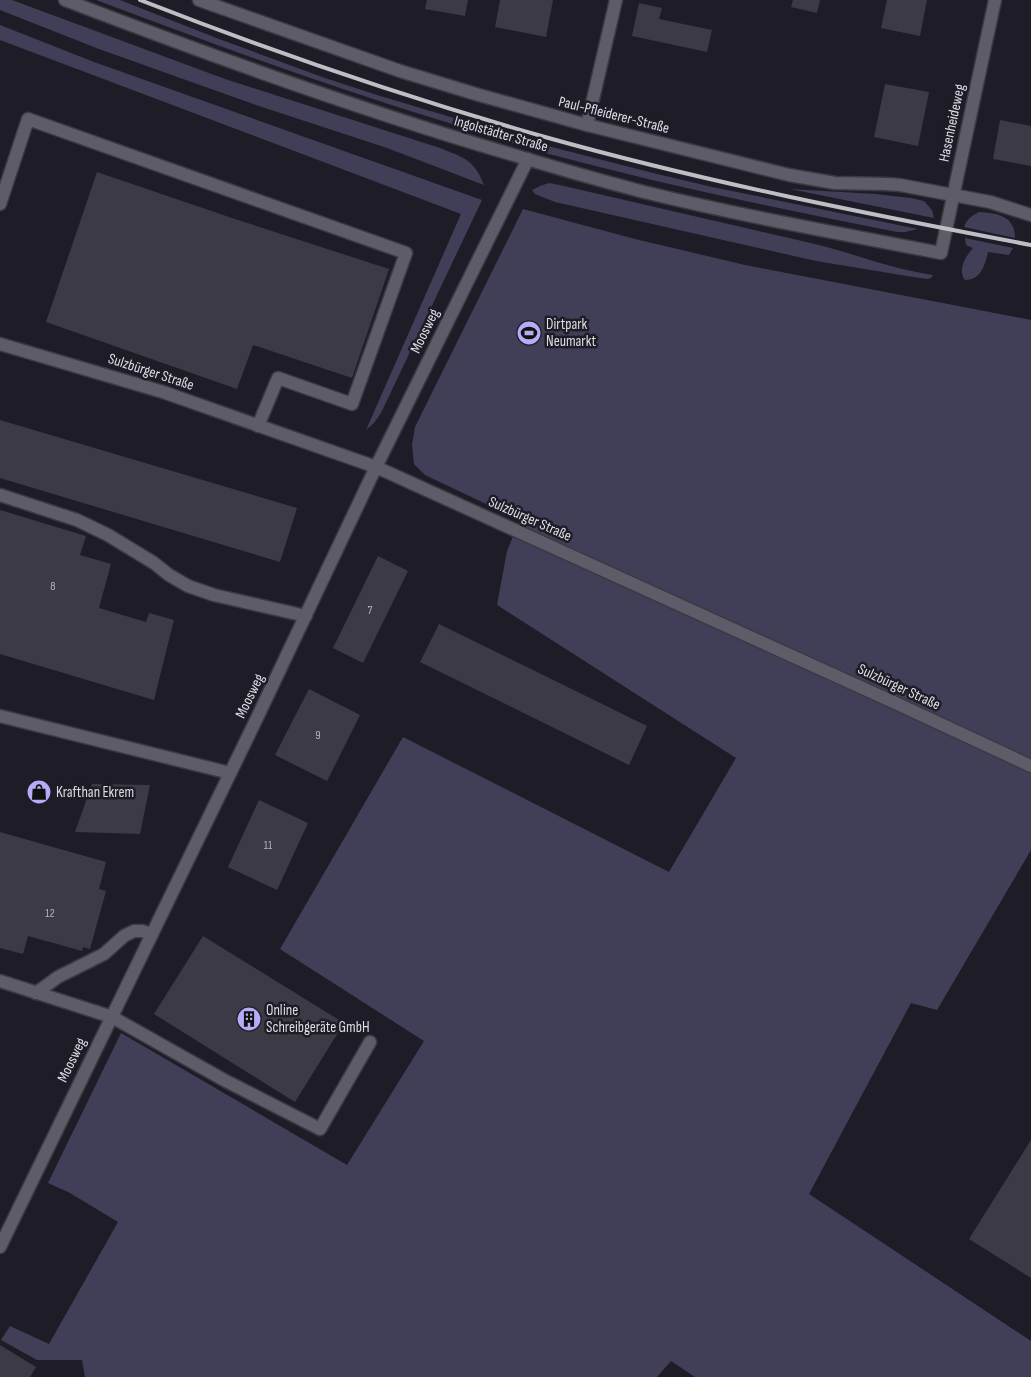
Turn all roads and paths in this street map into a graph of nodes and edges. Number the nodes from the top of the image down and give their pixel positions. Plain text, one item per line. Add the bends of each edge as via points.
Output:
1 (65, 0) edge
2 (199, 0) edge
3 (616, 0) edge
4 (995, 0) edge
5 (587, 125) junction
6 (528, 159) junction
7 (954, 195) junction
8 (0, 204) edge
9 (1031, 215) edge
10 (941, 253) joint
11 (0, 344) edge
12 (258, 426) junction
13 (376, 467) junction
14 (0, 495) edge
15 (306, 616) junction
16 (0, 716) edge
17 (1031, 766) edge
18 (230, 773) junction
19 (152, 934) junction
20 (0, 982) edge
21 (36, 993) junction
22 (112, 1017) junction
23 (370, 1042) dead end
24 (0, 1247) edge

1 - 6 street, Ingolstädter Straße via 294,84
2 - 5 street, Paul-Pfleiderer-Straße via 400,71
3 - 5 street
4 - 7 street, Hasenheideweg
5 - 7 street, Paul-Pfleiderer-Straße via 789,176 835,183 900,185
6 - 10 street, Ingolstädter Straße via 704,205
6 - 13 street, Moosweg
7 - 9 street, Paul-Pfleiderer-Straße
7 - 10 street, Hasenheideweg
8 - 12 street via 28,119 406,253 352,404 278,378
11 - 12 street, Sulzbürger Straße via 163,392
12 - 13 street, Sulzbürger Straße
13 - 15 street, Moosweg
13 - 17 street, Sulzbürger Straße
14 - 15 street via 77,520 131,549 188,586
15 - 18 street, Moosweg
16 - 18 street
18 - 19 street, Moosweg
19 - 21 street via 134,931 124,936 104,954 58,977
19 - 22 street, Moosweg
20 - 21 street
21 - 22 street
22 - 23 street via 320,1129
22 - 24 street, Moosweg

